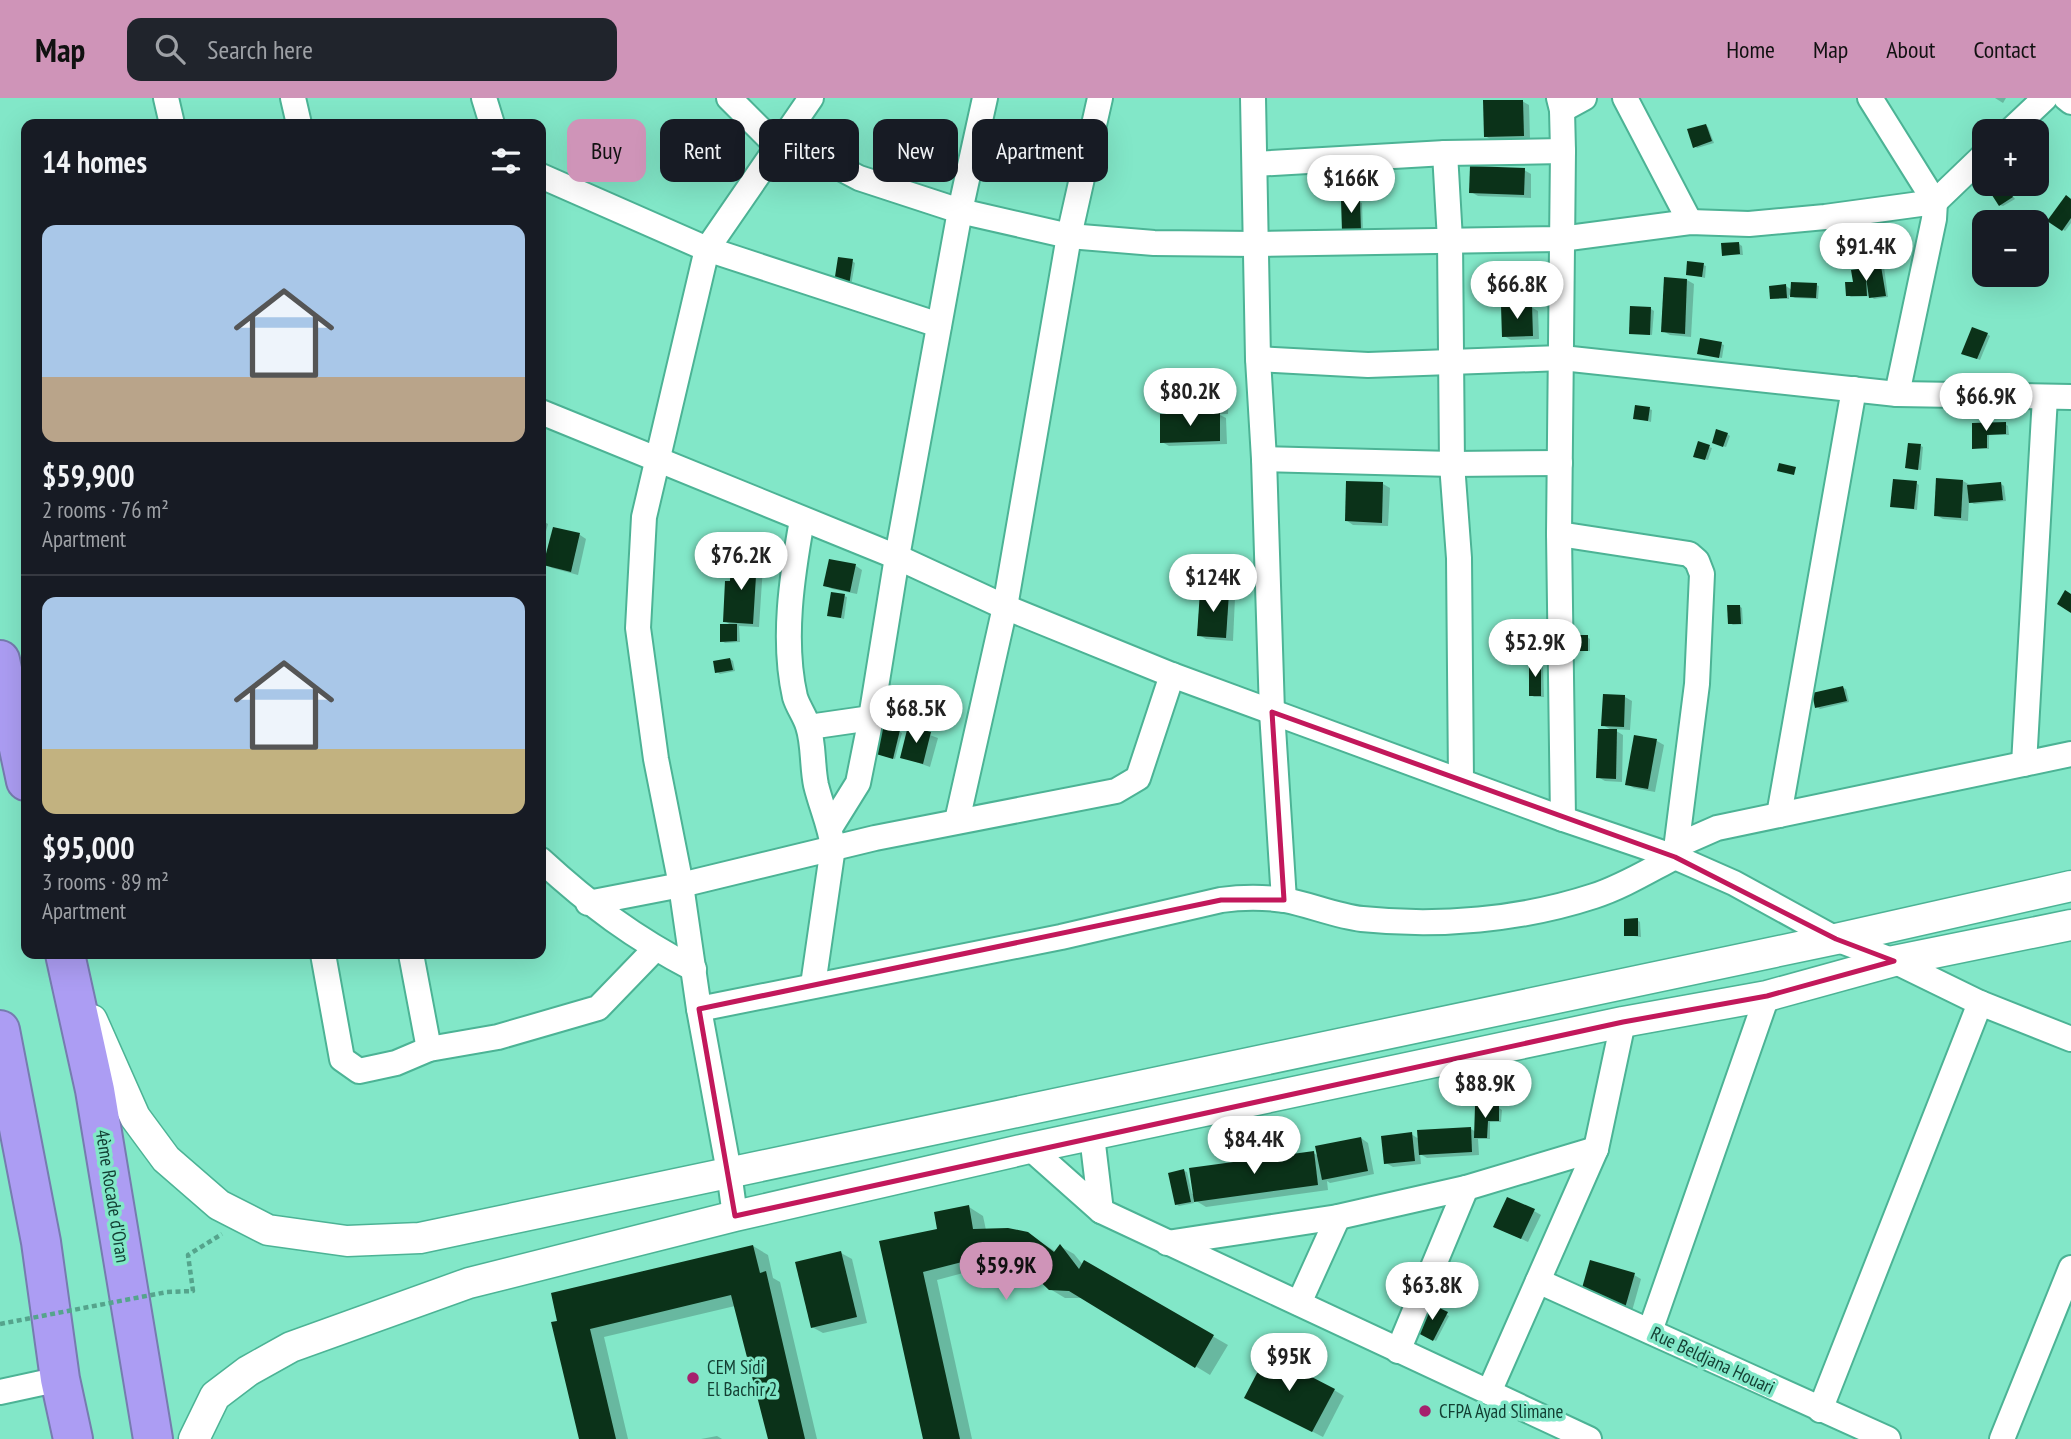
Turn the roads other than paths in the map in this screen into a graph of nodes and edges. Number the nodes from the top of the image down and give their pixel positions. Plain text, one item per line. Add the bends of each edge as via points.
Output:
1 (166, 98) edge
2 (293, 98) edge
3 (484, 98) edge
4 (729, 98) edge
5 (811, 98) edge
6 (985, 98) edge
7 (1100, 98) edge
8 (1253, 98) edge
9 (1584, 98) edge
10 (1625, 98) edge
11 (1870, 98) edge
12 (2045, 98) edge
13 (2066, 98) edge
14 (2071, 102) edge
15 (1560, 104) edge
16 (171, 119) edge
17 (298, 119) edge
18 (490, 119) edge
19 (796, 119) edge
20 (2023, 119) edge
21 (759, 129) edge
22 (1563, 151) junction
23 (1445, 153) junction
24 (1255, 164) junction
25 (1972, 167) edge
26 (759, 171) edge
27 (546, 178) edge
28 (859, 178) edge
29 (1935, 202) junction
30 (960, 211) junction
31 (1690, 222) junction
32 (1069, 236) junction
33 (1561, 239) junction
34 (1450, 240) junction
35 (1256, 244) junction
36 (707, 249) junction
37 (939, 325) junction
38 (1562, 358) junction
39 (1258, 359) junction
40 (1451, 361) junction
41 (1854, 389) junction
42 (1897, 394) junction
43 (2045, 397) junction
44 (2071, 397) edge
45 (546, 414) edge
46 (657, 459) junction
47 (1264, 459) junction
48 (1560, 463) junction
49 (1452, 464) junction
50 (803, 520) junction
51 (1559, 534) junction
52 (897, 557) junction
53 (1004, 607) junction
54 (0, 660) edge
55 (1172, 675) junction
56 (1272, 712) junction
57 (871, 718) junction
58 (809, 727) junction
59 (2071, 754) edge
60 (21, 758) edge
61 (2024, 764) junction
62 (1461, 781) junction
63 (1779, 815) junction
64 (1563, 819) junction
65 (957, 821) junction
66 (832, 838) junction
67 (1676, 851) junction
68 (546, 865) edge
69 (681, 885) junction
70 (2071, 886) edge
71 (1284, 900) junction
72 (588, 903) junction
73 (2071, 925) edge
74 (1836, 939) junction
75 (655, 949) junction
76 (66, 959) edge
77 (67, 959) edge
78 (324, 959) edge
79 (412, 959) edge
80 (1894, 961) junction
81 (694, 969) junction
82 (813, 985) junction
83 (1767, 996) junction
84 (1980, 1003) junction
85 (699, 1009) junction
86 (1623, 1022) junction
87 (0, 1030) edge
88 (2071, 1039) edge
89 (429, 1049) junction
90 (1092, 1136) junction
91 (1030, 1148) junction
92 (1596, 1149) junction
93 (729, 1172) junction
94 (1466, 1188) junction
95 (1101, 1211) junction
96 (735, 1216) junction
97 (1338, 1217) junction
98 (1166, 1243) junction
99 (2071, 1268) edge
100 (1538, 1281) junction
101 (1299, 1303) junction
102 (1650, 1331) junction
103 (1398, 1351) junction
104 (60, 1380) junction
105 (0, 1391) edge
106 (1489, 1392) junction
107 (1820, 1410) junction
108 (73, 1439) edge
109 (153, 1439) edge
110 (194, 1439) edge
111 (1589, 1439) edge
112 (1888, 1439) edge
113 (2002, 1439) edge

1 - 16 street
2 - 17 street
3 - 18 street
4 - 21 street
5 - 19 street
6 - 30 street
7 - 32 street
8 - 24 street
9 - 15 street
10 - 31 street
11 - 29 street
12 - 20 street
13 - 14 street
15 - 22 street
22 - 23 street
22 - 33 street
23 - 24 street
23 - 34 street
24 - 35 street
25 - 29 street
26 - 36 street
27 - 36 street
28 - 30 street
29 - 31 street via 1762,223
29 - 42 street
30 - 32 street
30 - 37 street
31 - 33 street
32 - 35 street
32 - 53 street
33 - 34 street
33 - 38 street
34 - 35 street
34 - 40 street
35 - 39 street
36 - 37 street
36 - 46 street
37 - 52 street
38 - 40 street
38 - 41 street
38 - 48 street
39 - 40 street via 1368,365
39 - 47 street
40 - 49 street
41 - 42 street
41 - 63 street
42 - 43 street
43 - 44 street
43 - 61 street
45 - 46 street
46 - 50 street
46 - 69 street via 644,517 638,628 656,759
47 - 49 street
47 - 56 street
48 - 49 street
48 - 51 street
49 - 62 street via 1459,558
50 - 52 street
50 - 58 street via 794,564 791,671 796,699
51 - 64 street
51 - 67 street via 1689,554 1702,574 1697,684
52 - 53 street
52 - 57 street
53 - 55 street
53 - 65 street
54 - 60 highway
55 - 56 street
55 - 65 street via 1138,778 1116,791
56 - 62 street
56 - 71 street
57 - 58 street
57 - 66 street via 858,783
58 - 66 street via 816,785
59 - 61 street
61 - 63 street
62 - 64 street
63 - 67 street via 1717,828
64 - 67 street
65 - 66 street
66 - 69 street
66 - 82 street
67 - 71 street via 1595,896 1513,915 1447,921 1360,919
67 - 74 street
68 - 72 street
69 - 72 street
69 - 81 street
70 - 74 street
71 - 82 street via 1221,900 1061,937
72 - 75 street
73 - 80 street
74 - 80 street
74 - 93 street
75 - 81 street
75 - 89 street via 598,1008 510,1034
76 - 109 highway, 4ème Rocade d'Oran via 95,1090
77 - 93 street via 135,1117 166,1159 219,1205 268,1230 347,1241 420,1238
78 - 89 street via 342,1059 359,1071
79 - 89 street
80 - 83 street
80 - 84 street
81 - 85 street
82 - 85 street
83 - 86 street
83 - 102 street
84 - 88 street
84 - 107 street
85 - 93 street
86 - 90 street
86 - 92 street
87 - 104 highway via 41,1242
90 - 91 street
90 - 95 street
91 - 95 street
91 - 96 street
92 - 94 street
92 - 100 street
93 - 96 street
94 - 97 street
94 - 103 street
95 - 98 street
96 - 110 street via 468,1283 291,1347 215,1396
97 - 98 street
97 - 101 street
98 - 101 street
99 - 113 street
100 - 102 street, Rue Beldjana Houari
100 - 106 street
101 - 103 street
102 - 107 street, Rue Beldjana Houari
103 - 106 street
104 - 105 street
104 - 108 highway
106 - 111 street
107 - 112 street, Rue Beldjana Houari

